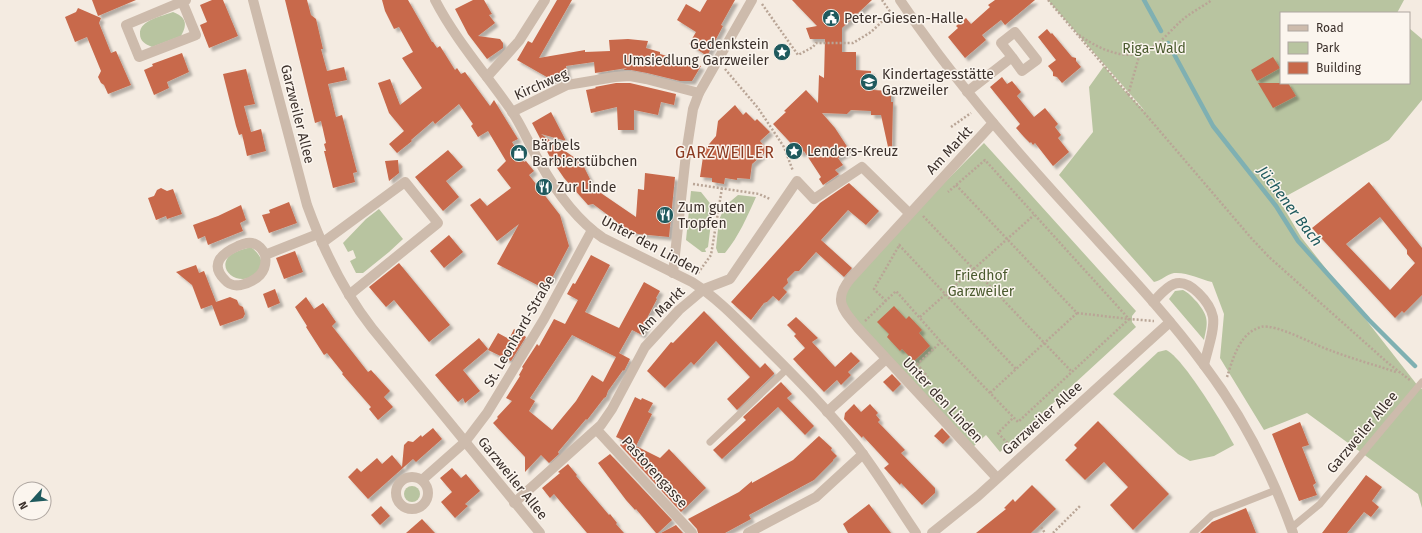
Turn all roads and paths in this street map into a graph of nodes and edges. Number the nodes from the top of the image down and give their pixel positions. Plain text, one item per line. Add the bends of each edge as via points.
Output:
1 (253, 0) edge
2 (435, 0) edge
3 (545, 0) edge
4 (752, 0) edge
5 (759, 0) edge
6 (882, 0) edge
7 (900, 0) edge
8 (1048, 0) edge
9 (1212, 0) edge
10 (184, 1) edge
11 (1076, 32) junction
12 (1140, 54) junction
13 (1012, 57) dead end
14 (718, 60) junction
15 (487, 77) junction
16 (967, 92) junction
17 (699, 93) junction
18 (1128, 95) junction
19 (512, 112) junction
20 (965, 117) dead end
21 (993, 123) junction
22 (951, 127) dead end
23 (797, 181) junction
24 (683, 183) junction
25 (956, 186) junction
26 (722, 188) junction
27 (944, 195) dead end
28 (781, 204) junction
29 (1034, 214) junction
30 (913, 216) junction
31 (592, 230) junction
32 (903, 238) dead end
33 (320, 239) junction
34 (1006, 240) junction
35 (899, 245) junction
36 (265, 255) junction
37 (974, 269) junction
38 (673, 273) junction
39 (692, 282) junction
40 (704, 289) junction
41 (946, 294) junction
42 (349, 295) junction
43 (886, 301) junction
44 (841, 302) joint
45 (1153, 302) junction
46 (1077, 314) junction
47 (920, 317) junction
48 (1129, 320) junction
49 (1170, 322) junction
50 (858, 328) junction
51 (941, 342) junction
52 (1044, 342) junction
53 (886, 359) junction
54 (916, 364) junction
55 (1204, 365) junction
56 (788, 369) junction
57 (1016, 369) junction
58 (1072, 372) junction
59 (1399, 372) junction
60 (903, 377) junction
61 (928, 377) dead end
62 (1420, 384) edge
63 (1222, 391) junction
64 (990, 393) junction
65 (827, 412) junction
66 (1013, 418) junction
67 (598, 430) junction
68 (465, 442) junction
69 (710, 442) dead end
70 (863, 454) junction
71 (1020, 457) junction
72 (997, 478) junction
73 (422, 480) dead end
74 (1276, 490) junction
75 (514, 503) junction
76 (1080, 506) dead end
77 (1041, 527) dead end
78 (1292, 530) edge
79 (540, 533) edge
80 (692, 533) edge
81 (748, 533) edge
82 (916, 533) edge
83 (932, 533) edge
84 (1045, 533) edge
85 (1054, 533) edge
86 (1192, 533) edge

1 - 33 street, Garzweiler Allee via 303,194
2 - 15 street, Unter den Linden
3 - 15 street via 519,41
4 - 14 street
5 - 6 path via 798,56 816,43 853,43 871,32 891,14
7 - 16 street, Garzweiler Allee
8 - 11 path
9 - 12 path
10 - 10 street via 126,24 139,57 196,35
11 - 12 path via 1102,49
11 - 18 path
12 - 18 path
13 - 16 street
14 - 17 street
14 - 23 path via 758,108 784,147
15 - 19 street, Unter den Linden
16 - 21 street, Garzweiler Allee
17 - 19 street, Kirchweg via 646,79 623,76 567,85
17 - 24 street via 691,117
18 - 59 path via 1252,239
19 - 31 street, Unter den Linden via 558,192 575,214
20 - 22 path
21 - 30 street, Am Markt
21 - 45 street, Garzweiler Allee
23 - 28 street, Am Markt
23 - 30 street via 814,199 862,167
24 - 26 path
24 - 38 street
25 - 27 path
25 - 29 path via 985,160
25 - 34 path
26 - 28 path via 759,194
26 - 39 path via 711,255
28 - 40 street, Am Markt via 730,279
29 - 34 path
29 - 48 path
30 - 37 path via 922,215
30 - 44 street, Am Markt via 846,284 842,289
31 - 38 street, Unter den Linden
31 - 68 street, St. Leonhard-Straße via 504,386
32 - 35 path
33 - 36 street
33 - 42 street, Garzweiler Allee
33 - 42 street via 405,182 438,222
34 - 37 path
34 - 46 path
35 - 41 path
35 - 43 path via 874,289
36 - 36 street via 257,244 244,244 220,257 218,269 228,283 242,284 262,273 266,265
37 - 41 path
37 - 52 path
38 - 39 street, Unter den Linden
39 - 40 street, Unter den Linden
40 - 56 street, Unter den Linden
40 - 67 street, Am Markt via 684,305 645,347
41 - 47 path
41 - 57 path
42 - 68 street, Garzweiler Allee via 372,328
43 - 47 path via 896,291
43 - 50 path
44 - 50 street, Unter den Linden
45 - 49 street, Garzweiler Allee
45 - 55 street via 1171,285 1180,283 1194,290 1206,302 1213,322
46 - 48 path
46 - 52 path
47 - 51 path
48 - 49 path
48 - 58 path
49 - 55 street, Garzweiler Allee
49 - 71 street, Garzweiler Allee
50 - 53 street, Unter den Linden
51 - 54 path
51 - 64 path
52 - 57 path
52 - 58 path
53 - 60 street, Unter den Linden
53 - 65 street, Unter den Linden
54 - 60 path
54 - 61 path
55 - 63 street, Garzweiler Allee
56 - 65 street, Unter den Linden
56 - 69 lane
57 - 64 path
58 - 66 path via 1018,422
59 - 62 path
59 - 63 path via 1334,352 1266,326 1252,331 1240,343
60 - 72 street, Unter den Linden
62 - 78 lane, Garzweiler Allee via 1320,504
63 - 74 street, Garzweiler Allee via 1247,432
64 - 66 path
65 - 70 street, Unter den Linden
66 - 71 path via 998,433
67 - 75 street, Am Markt
67 - 80 street, Pastorengasse
68 - 73 street, Garzweiler Allee
68 - 75 street, Garzweiler Allee
70 - 81 street via 816,496
70 - 82 street, Unter den Linden
71 - 72 street, Garzweiler Allee
72 - 83 street, Garzweiler Allee
74 - 78 street, Garzweiler Allee
74 - 86 lane via 1212,515
75 - 79 street, Garzweiler Allee
76 - 85 path
77 - 84 path

